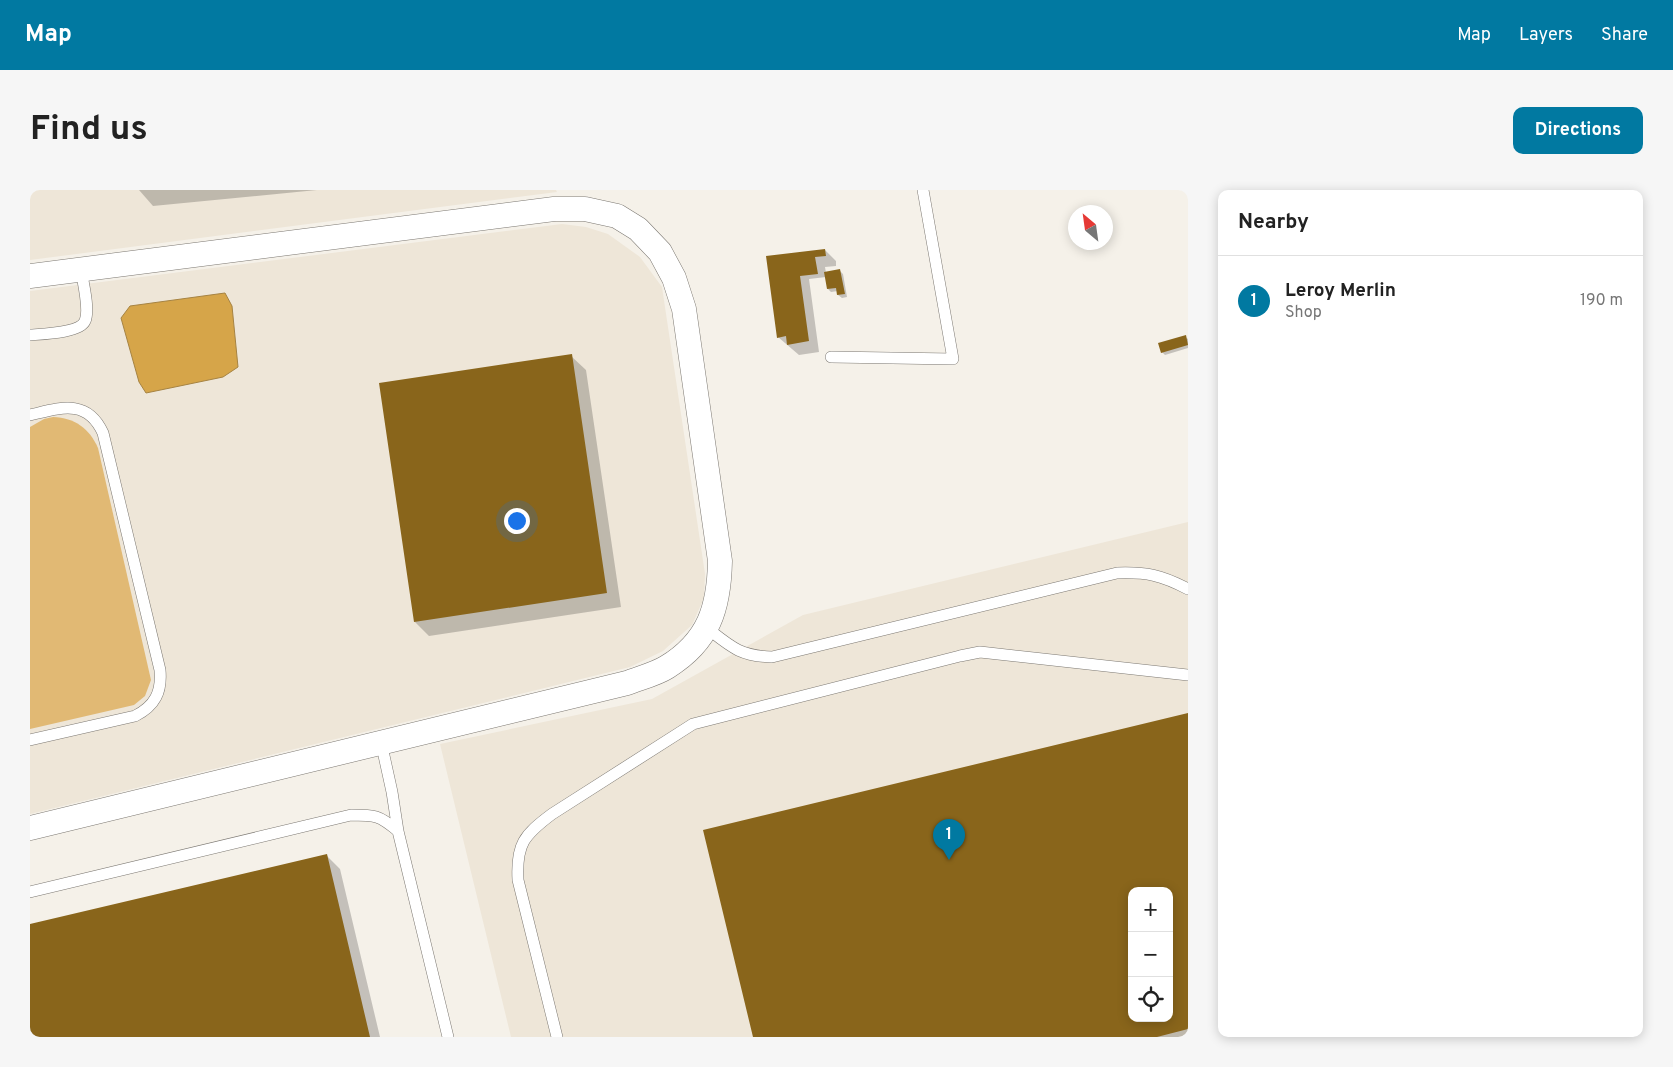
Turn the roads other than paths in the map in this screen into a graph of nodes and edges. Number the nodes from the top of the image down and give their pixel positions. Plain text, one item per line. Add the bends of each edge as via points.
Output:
1 (923, 190) edge
2 (81, 270) junction
3 (30, 276) edge
4 (30, 335) edge
5 (831, 357) dead end
6 (30, 415) edge
7 (1188, 589) edge
8 (707, 628) junction
9 (1188, 675) edge
10 (30, 740) edge
11 (381, 742) junction
12 (30, 828) edge
13 (398, 831) junction
14 (30, 892) edge
15 (448, 1037) edge
16 (557, 1037) edge

1 - 5 lane via 953,359
2 - 3 street
2 - 4 lane via 85,321 71,330
2 - 8 street via 554,209 585,209 617,216 638,229 660,252 674,278 684,309 720,561 717,599
6 - 10 lane via 73,407 93,416 99,424 161,682 154,700 134,716
7 - 8 lane via 1157,575 1117,573 772,657 744,654
8 - 11 street via 686,653 666,668 627,683
9 - 16 lane via 980,652 693,724 552,814 532,829 521,844 518,880
11 - 12 street
11 - 13 lane
13 - 14 lane via 384,819 372,815 351,815
13 - 15 lane

